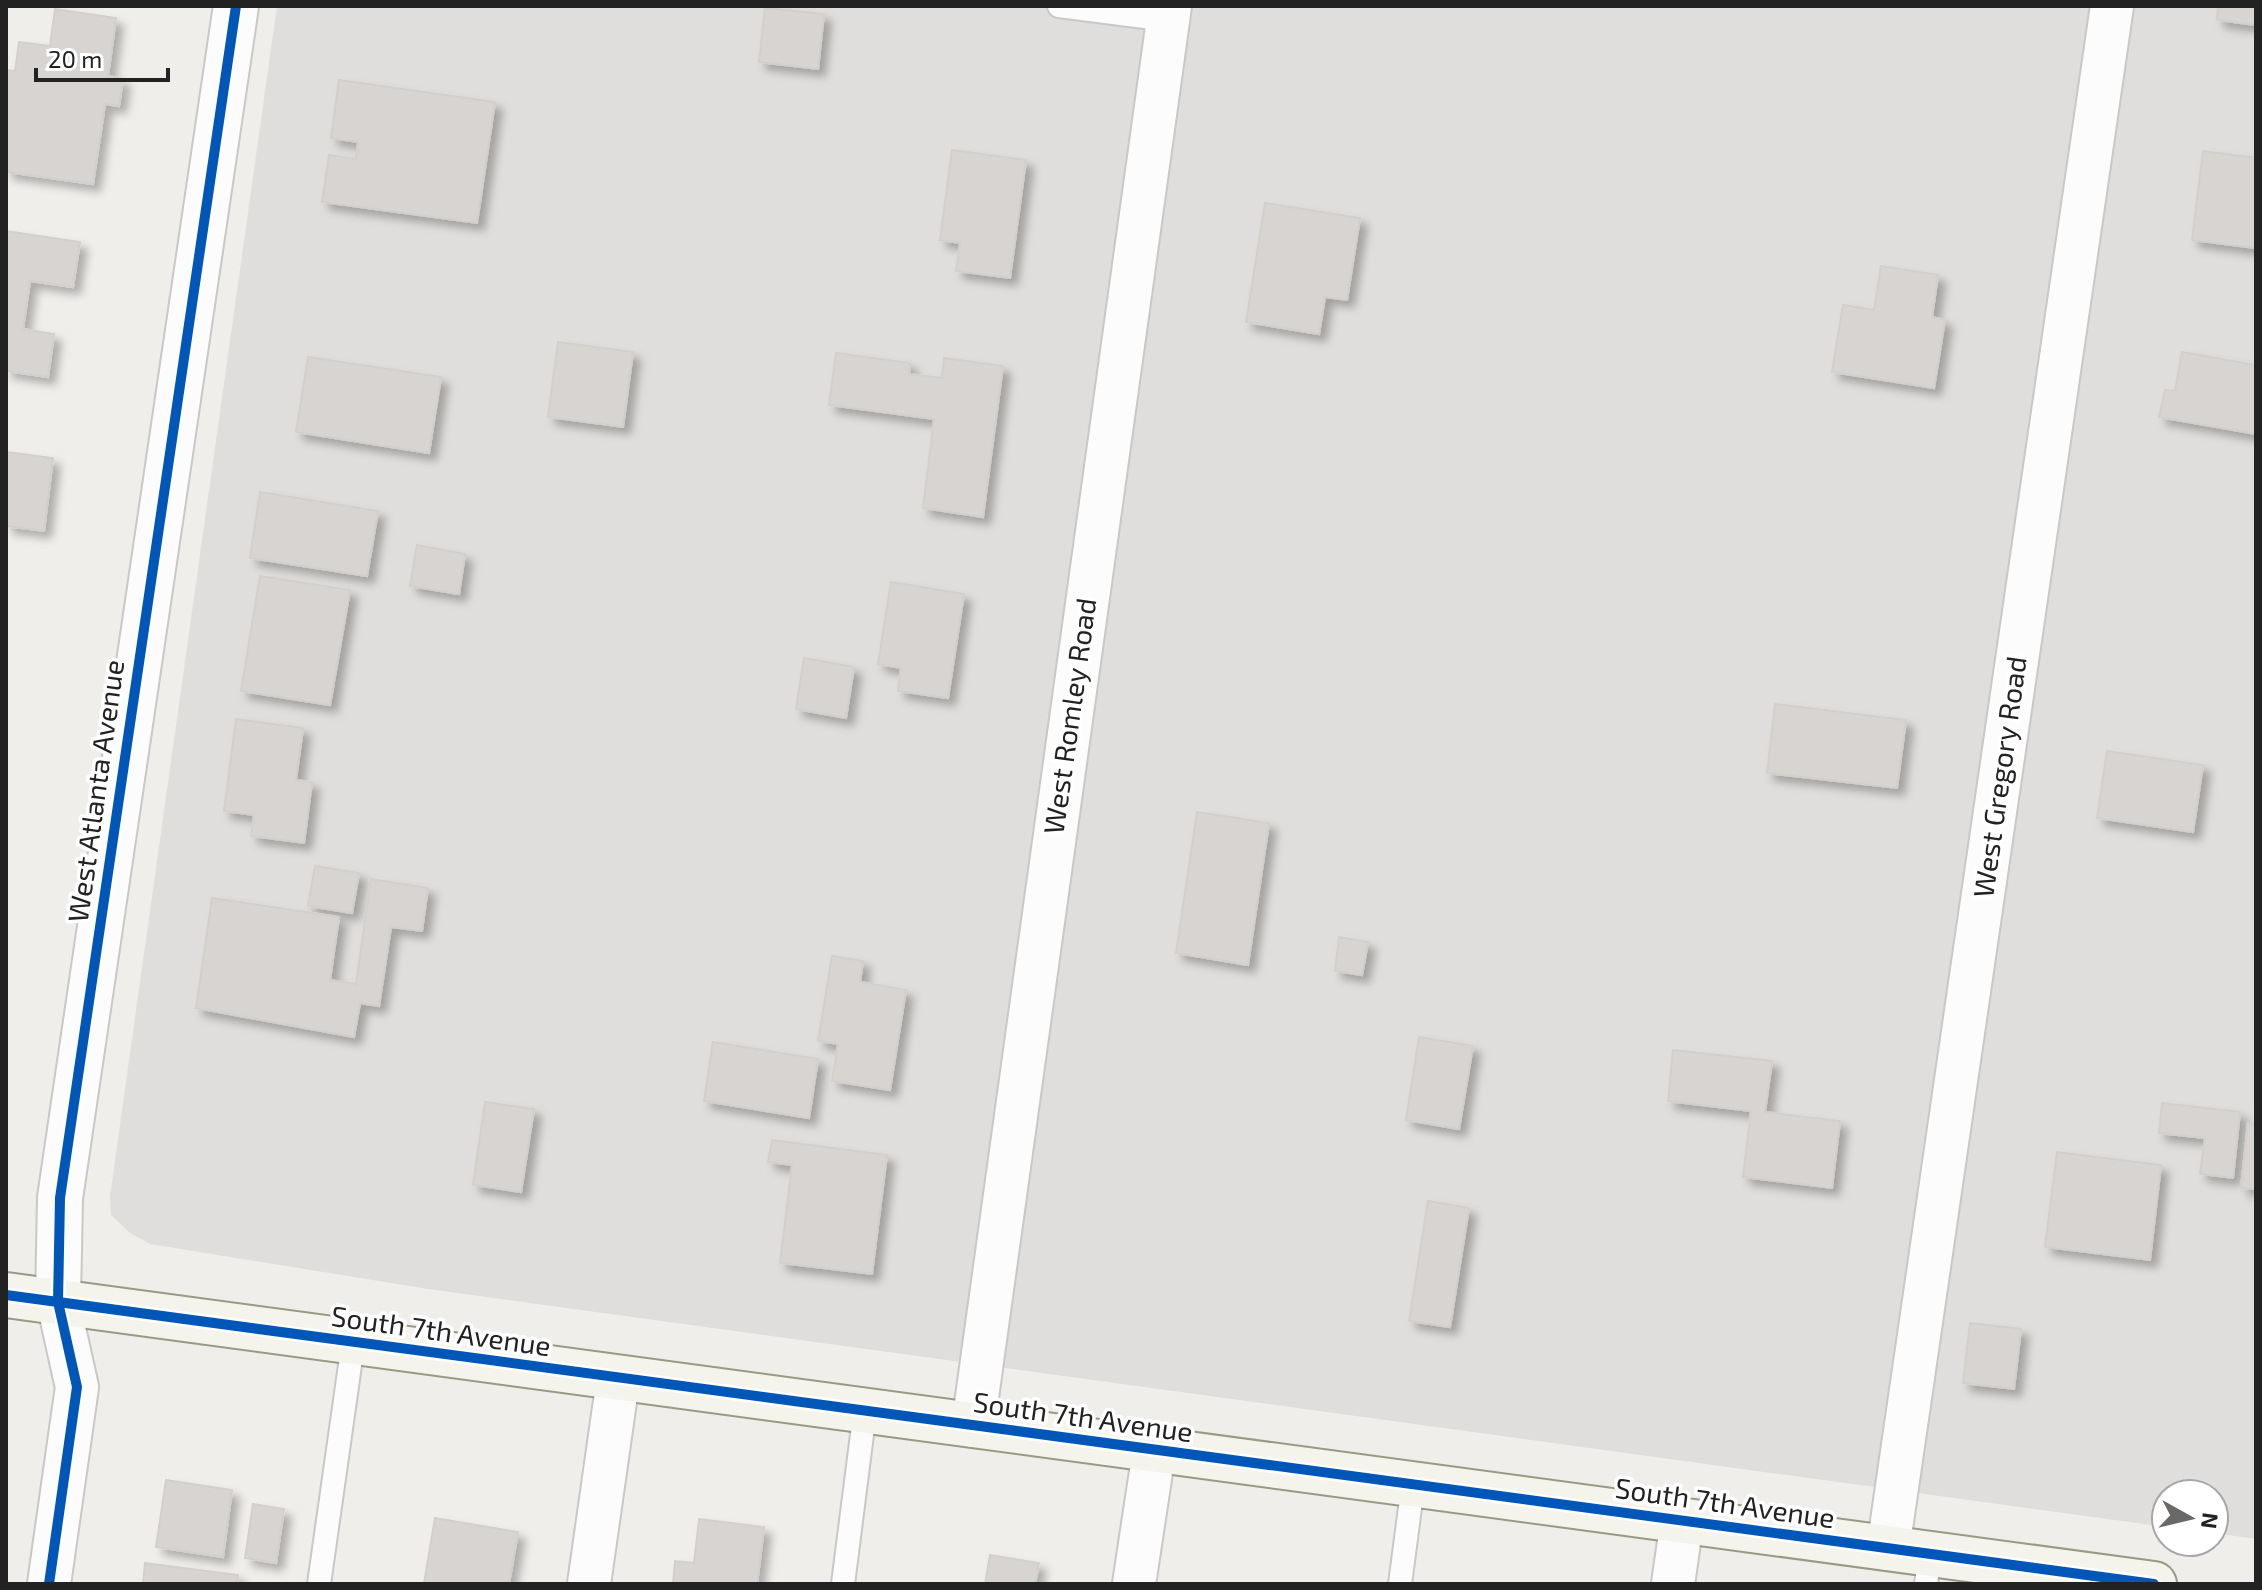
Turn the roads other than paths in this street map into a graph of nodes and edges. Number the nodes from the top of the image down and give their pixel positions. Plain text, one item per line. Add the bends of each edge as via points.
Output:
1 (236, 6) edge
2 (1059, 6) edge
3 (2112, 6) edge
4 (1169, 13) edge
5 (6, 1295) edge
6 (58, 1302) junction
7 (353, 1344) junction
8 (618, 1380) junction
9 (865, 1411) junction
10 (973, 1426) junction
11 (1154, 1452) junction
12 (1413, 1485) junction
13 (1682, 1521) junction
14 (1914, 1562) edge
15 (49, 1584) edge
16 (319, 1584) edge
17 (589, 1584) edge
18 (843, 1584) edge
19 (1134, 1584) edge
20 (1400, 1584) edge
21 (1673, 1584) edge
22 (2154, 1584) edge

1 - 6 street, West Atlanta Avenue via 60,1198
2 - 4 lane
3 - 14 street, West Gregory Road
4 - 10 street, West Romley Road
5 - 6 main road, South 7th Avenue
6 - 7 main road, South 7th Avenue
6 - 15 street, West Atlanta Avenue via 77,1387
7 - 8 main road, South 7th Avenue
7 - 16 lane
8 - 9 main road, South 7th Avenue
8 - 17 street
9 - 10 main road, South 7th Avenue
9 - 18 lane
10 - 11 main road, South 7th Avenue
11 - 12 main road, South 7th Avenue
11 - 19 street
12 - 13 main road, South 7th Avenue
12 - 20 lane
13 - 14 main road, South 7th Avenue
13 - 21 street
14 - 22 main road, South 7th Avenue

